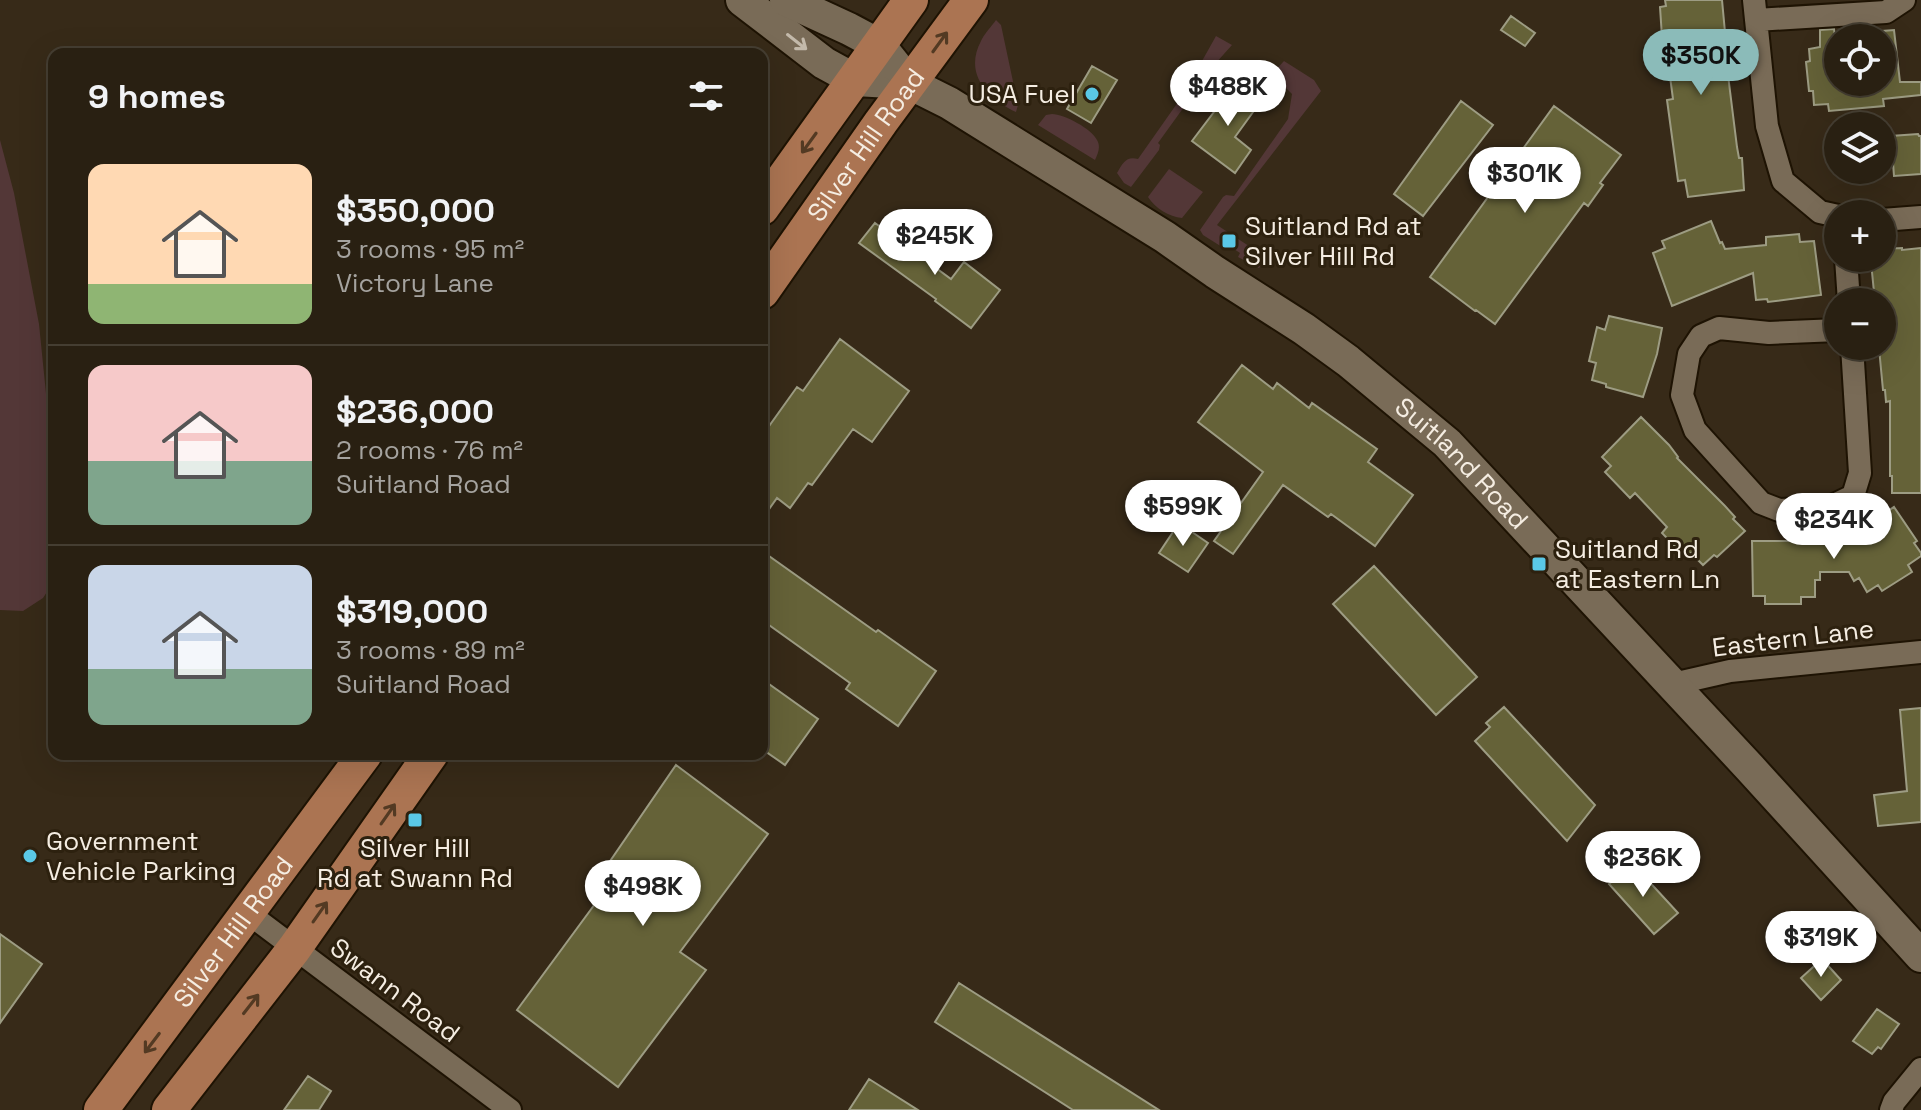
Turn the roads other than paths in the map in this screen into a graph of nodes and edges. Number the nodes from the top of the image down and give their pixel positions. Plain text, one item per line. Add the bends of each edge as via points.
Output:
1 (742, 0) edge
2 (786, 0) edge
3 (911, 0) edge
4 (971, 0) edge
5 (1904, 0) edge
6 (1755, 10) edge
7 (879, 45) junction
8 (855, 80) junction
9 (909, 83) junction
10 (768, 200) edge
11 (1824, 213) edge
12 (1921, 217) edge
13 (1896, 219) edge
14 (768, 283) edge
15 (1824, 331) edge
16 (1853, 360) edge
17 (1921, 652) edge
18 (1673, 684) junction
19 (361, 760) edge
20 (427, 760) edge
21 (248, 913) junction
22 (294, 949) junction
23 (1921, 956) edge
24 (1921, 1069) edge
25 (101, 1110) edge
26 (169, 1110) edge
27 (510, 1110) edge
28 (1891, 1110) edge

1 -> 8 main road, Suitland Road via 824,63
2 - 7 main road, Suitland Road
3 - 7 main road, Silver Hill Road
9 -> 4 main road, Silver Hill Road
5 - 6 street via 1886,12
6 - 11 street via 1767,126 1783,181
7 - 8 main road, Silver Hill Road
7 - 9 main road, Suitland Road
8 - 9 main road, Suitland Road
8 -> 10 main road, Silver Hill Road
9 - 14 main road, Silver Hill Road
9 - 18 main road, Suitland Road via 1173,241 1348,361 1447,443
12 - 13 street
15 - 16 street via 1719,328 1701,336 1689,354 1682,395 1695,430 1761,503 1779,510 1828,508 1853,496 1860,473
17 - 18 street, Eastern Lane via 1730,671
18 - 23 main road, Suitland Road
19 - 21 main road, Silver Hill Road
22 -> 20 main road
21 - 22 street, Swann Road
21 -> 25 main road, Silver Hill Road
26 -> 22 main road
22 - 27 street, Swann Road
24 - 28 street

